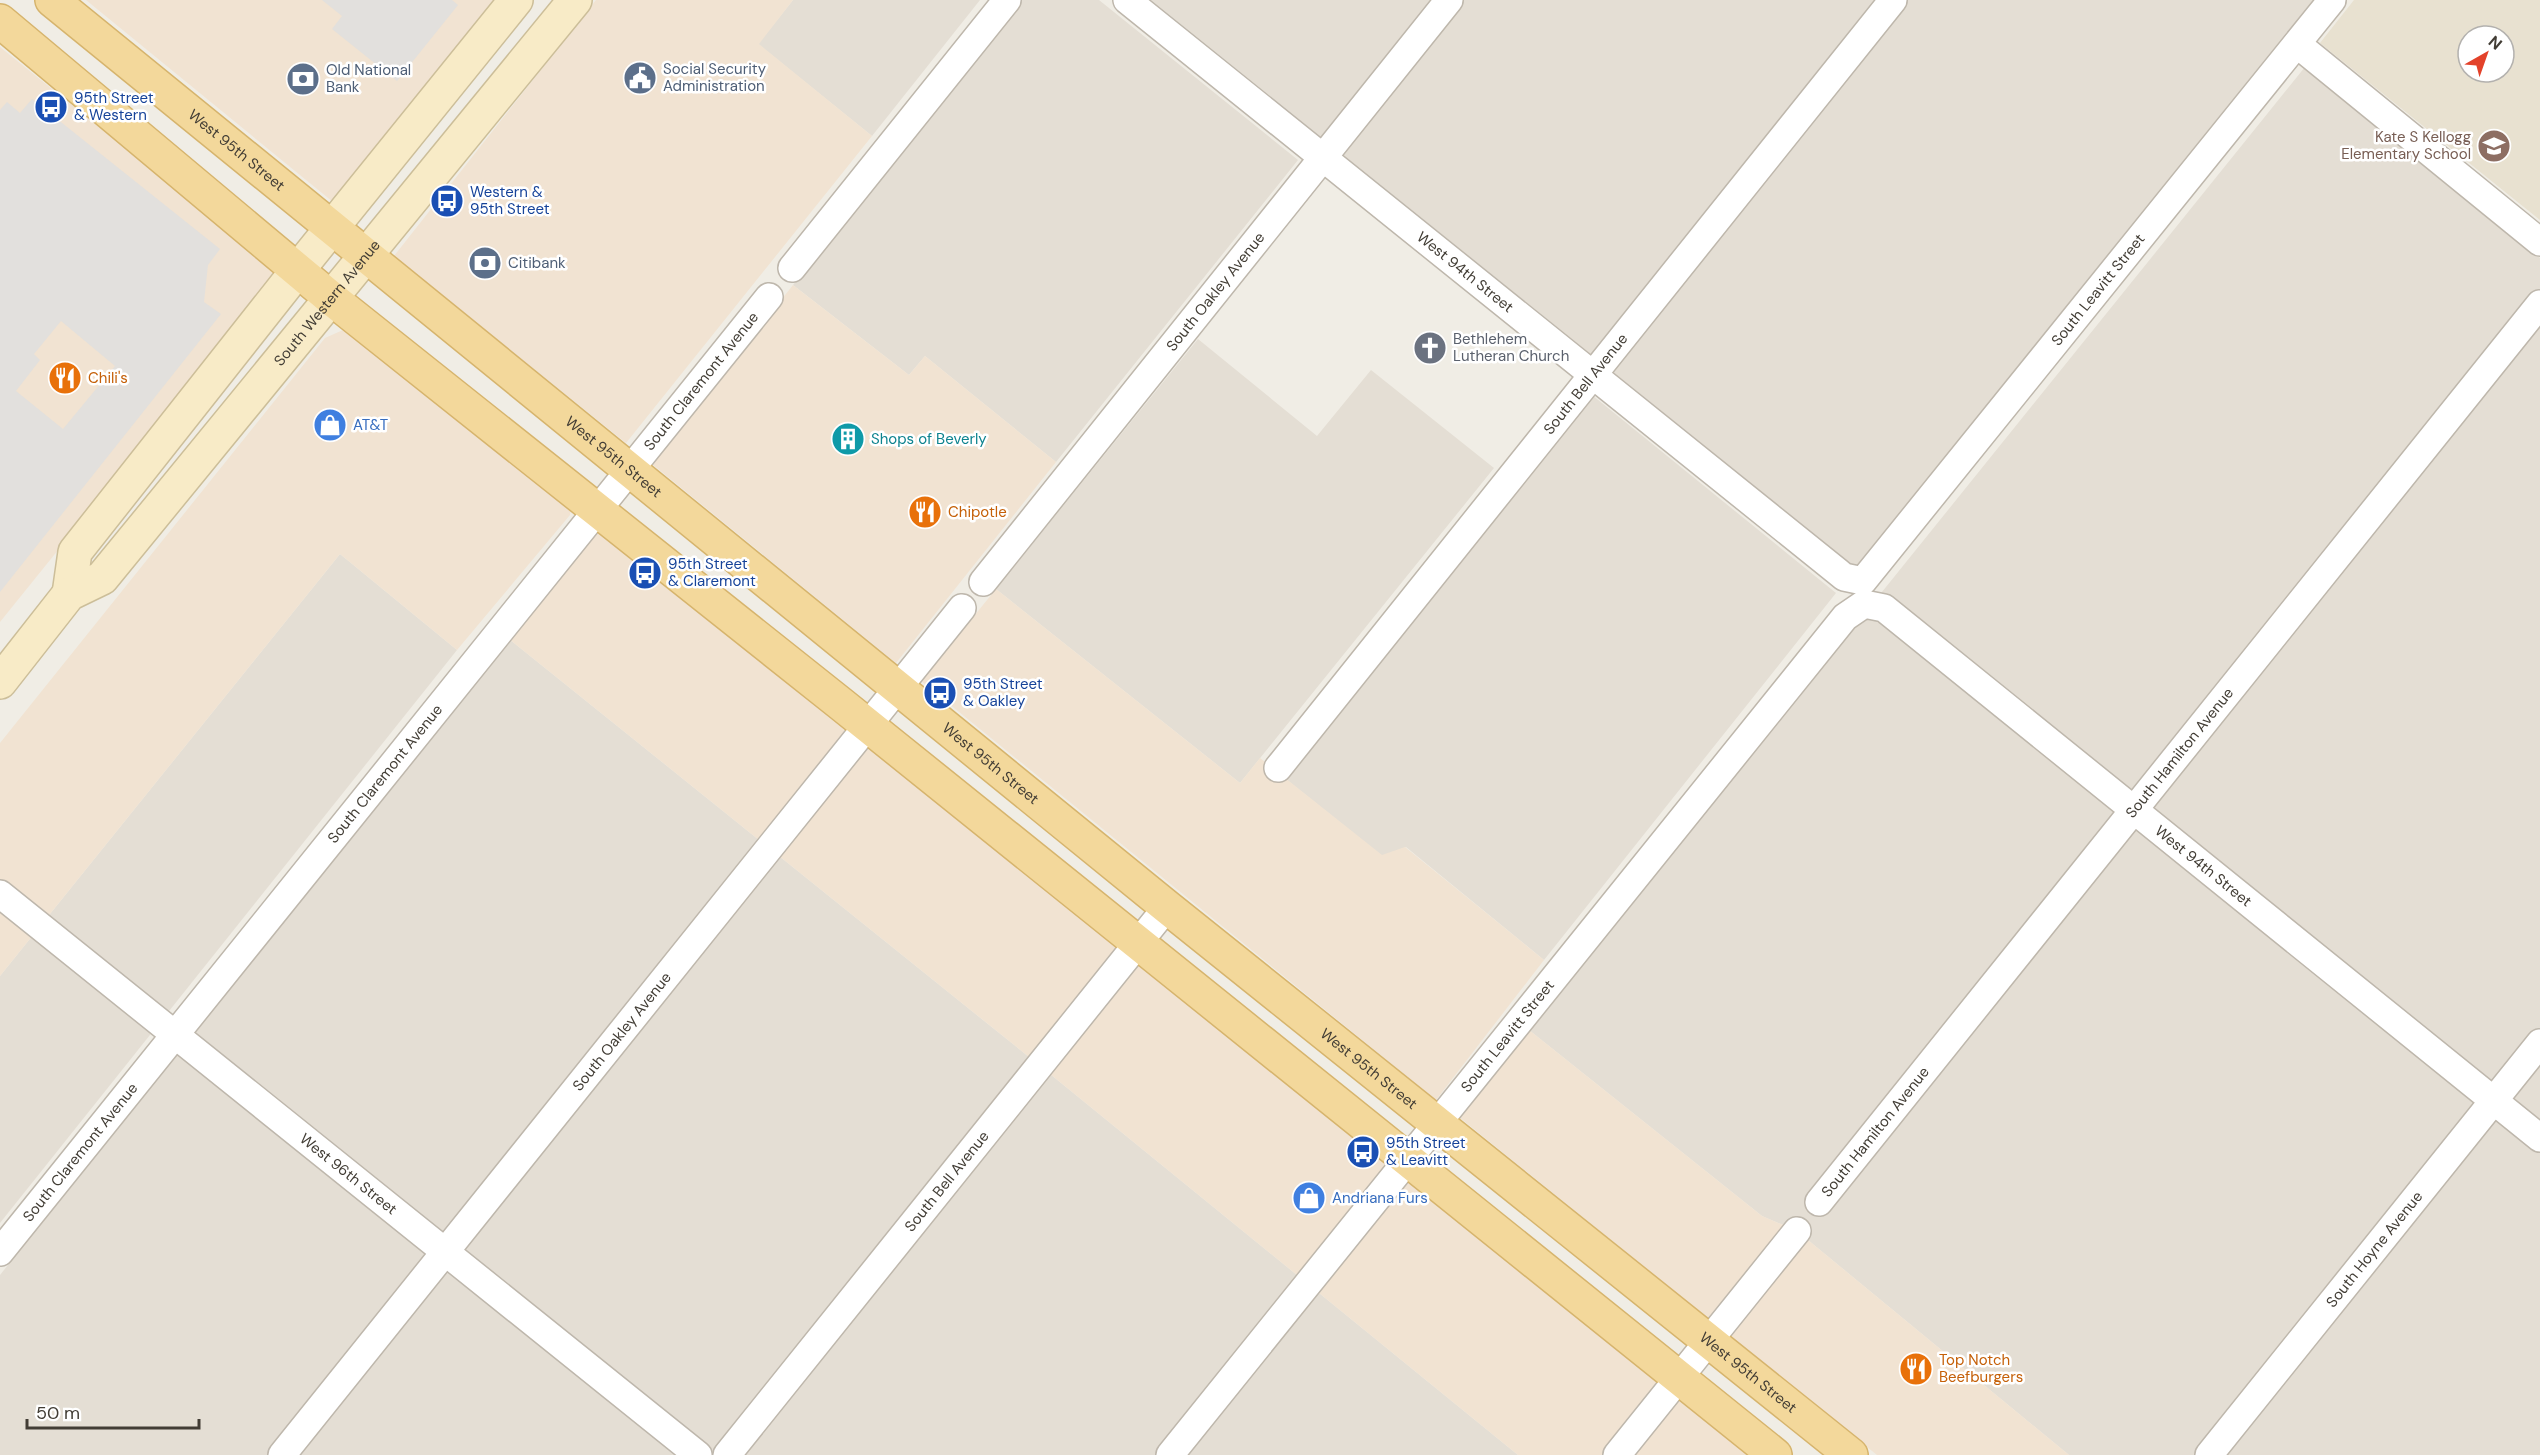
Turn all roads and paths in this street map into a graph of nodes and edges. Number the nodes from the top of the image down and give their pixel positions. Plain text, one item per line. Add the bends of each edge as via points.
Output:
1 (52, 0) edge
2 (516, 0) edge
3 (575, 0) edge
4 (1007, 0) edge
5 (1127, 0) edge
6 (1449, 0) edge
7 (1893, 0) edge
8 (2332, 0) edge
9 (0, 21) edge
10 (2296, 44) junction
11 (1323, 157) junction
12 (333, 226) junction
13 (2540, 242) edge
14 (368, 255) junction
15 (792, 268) dead end
16 (297, 271) junction
17 (769, 297) dead end
18 (332, 299) junction
19 (2540, 304) edge
20 (1593, 375) junction
21 (629, 469) junction
22 (597, 509) junction
23 (983, 582) dead end
24 (69, 594) junction
25 (1854, 594) junction
26 (962, 608) dead end
27 (0, 682) edge
28 (897, 687) junction
29 (867, 725) junction
30 (1278, 768) dead end
31 (2134, 810) junction
32 (0, 894) edge
33 (1167, 907) junction
34 (1138, 942) junction
35 (175, 1034) junction
36 (2540, 1043) edge
37 (2493, 1100) junction
38 (1437, 1121) junction
39 (2540, 1138) edge
40 (1408, 1159) junction
41 (1819, 1202) dead end
42 (1797, 1231) dead end
43 (445, 1251) junction
44 (0, 1252) edge
45 (1710, 1340) junction
46 (1679, 1377) junction
47 (282, 1455) edge
48 (698, 1455) edge
49 (727, 1455) edge
50 (1170, 1455) edge
51 (1617, 1455) edge
52 (1775, 1455) edge
53 (1851, 1455) edge
54 (2208, 1455) edge

1 - 12 main road, West 95th Street
2 - 12 main road, South Western Avenue
3 - 14 main road, South Western Avenue
4 - 15 street
5 - 11 street, West 94th Street
6 - 11 street, South Oakley Avenue
7 - 20 street, South Bell Avenue
8 - 10 street, South Leavitt Street
9 - 16 main road
10 - 13 street
10 - 25 street, South Leavitt Street
11 - 20 street, West 94th Street
11 - 23 street, South Oakley Avenue
12 - 14 main road, West 95th Street
12 - 16 main road, South Western Avenue
14 - 18 main road, South Western Avenue
14 - 21 main road, West 95th Street
16 - 18 main road
16 - 24 main road, South Western Avenue via 75,552
17 - 21 street, South Claremont Avenue
18 - 22 main road
18 - 24 main road, South Western Avenue via 102,578
19 - 31 street, South Hamilton Avenue
20 - 25 street, West 94th Street
20 - 30 street, South Bell Avenue
21 - 22 street, South Claremont Avenue
21 - 28 main road, West 95th Street
22 - 29 main road
22 - 35 street, South Claremont Avenue
24 - 27 main road, South Western Avenue
25 - 31 street, West 94th Street via 1884,608
25 - 38 street, South Leavitt Street
26 - 28 street, South Oakley Avenue
28 - 29 street, South Oakley Avenue
28 - 33 main road, West 95th Street
29 - 34 main road
29 - 43 street, South Oakley Avenue
31 - 37 street, West 94th Street
31 - 41 street, South Hamilton Avenue
32 - 35 street, West 96th Street
33 - 34 street, South Bell Avenue
33 - 38 main road, West 95th Street
34 - 40 main road
34 - 49 street, South Bell Avenue
35 - 43 street, West 96th Street
35 - 44 street, South Claremont Avenue
36 - 37 street, South Hoyne Avenue
37 - 39 street, West 94th Street
37 - 54 street, South Hoyne Avenue
38 - 40 street, South Leavitt Street
38 - 45 main road, West 95th Street
40 - 46 main road
40 - 50 street, South Leavitt Street
42 - 45 street
43 - 47 street, South Oakley Avenue
43 - 48 street, West 96th Street
45 - 46 street
45 - 53 main road, West 95th Street
46 - 51 street
46 - 52 main road

